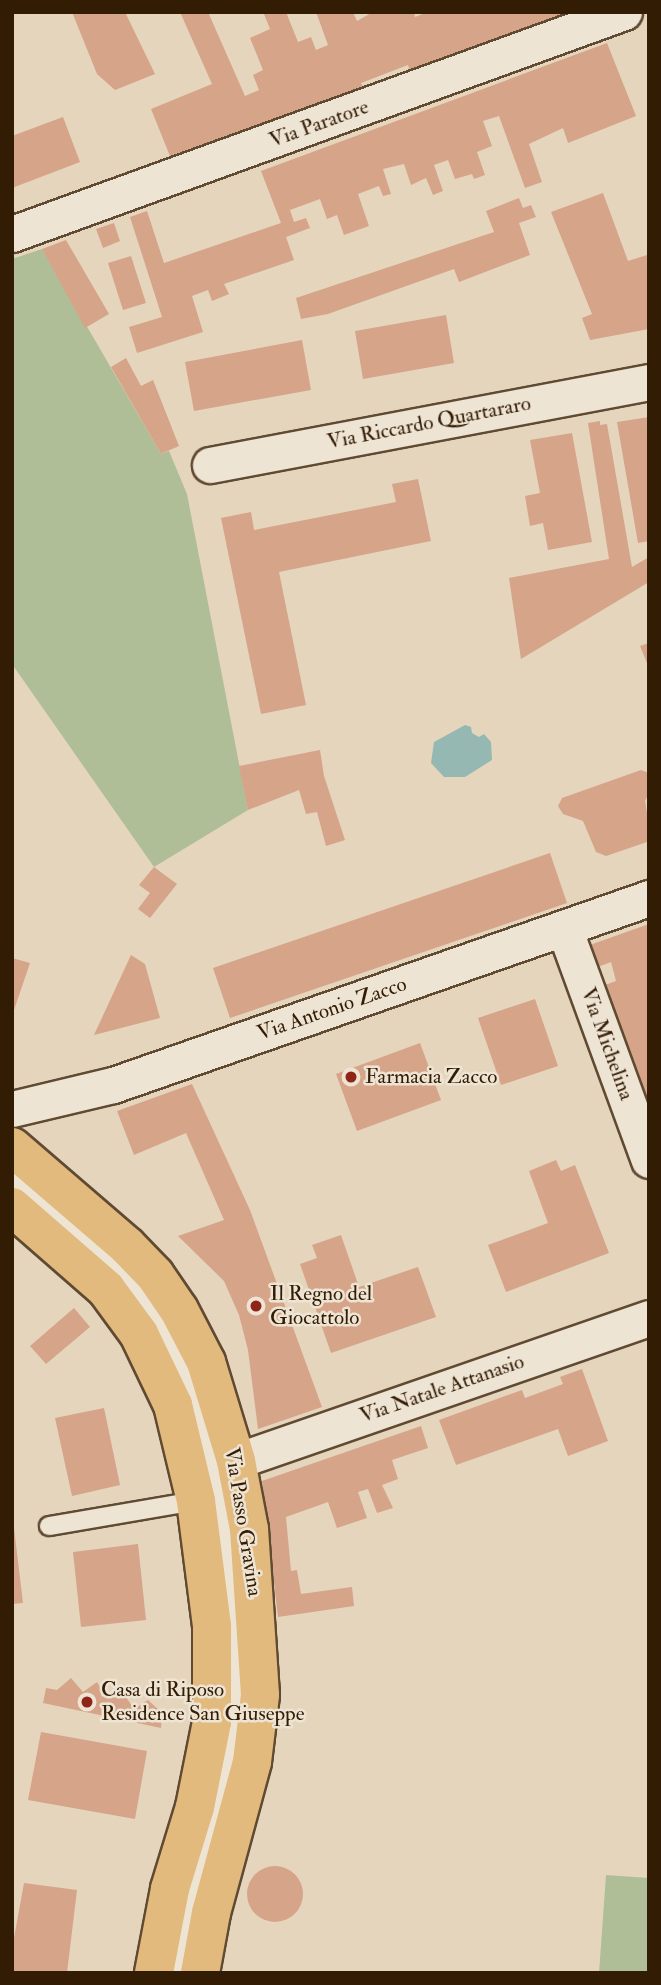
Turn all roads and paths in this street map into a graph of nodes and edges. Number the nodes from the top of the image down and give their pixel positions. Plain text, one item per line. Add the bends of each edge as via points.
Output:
1 (624, 12) edge
2 (12, 234) edge
3 (649, 382) edge
4 (210, 466) dead end
5 (649, 898) edge
6 (564, 928) junction
7 (12, 1109) edge
8 (12, 1147) edge
9 (649, 1160) edge
10 (12, 1177) edge
11 (12, 1207) edge
12 (649, 1318) edge
13 (236, 1461) junction
14 (196, 1501) junction
15 (49, 1525) dead end
16 (154, 1973) edge
17 (176, 1973) edge
18 (200, 1973) edge

1 - 2 street, Via Paratore
3 - 4 street, Via Riccardo Quartararo
5 - 6 street, Via Antonio Zacco
6 - 7 street, Via Antonio Zacco via 113,1085
6 - 9 street, Via Michelina
8 - 13 main road, Via Passo Gravina via 155,1275 206,1362
10 - 17 lane via 76,1228 147,1303 195,1398 215,1472 231,1582 234,1731 220,1810 191,1902
11 - 14 main road, Via Passo Gravina via 106,1289 139,1334 173,1405
12 - 13 street, Via Natale Attanasio
13 - 18 main road, Via Passo Gravina via 248,1529 260,1695 252,1762 211,1913
14 - 15 lane
14 - 16 main road, Via Passo Gravina via 212,1626 212,1722

